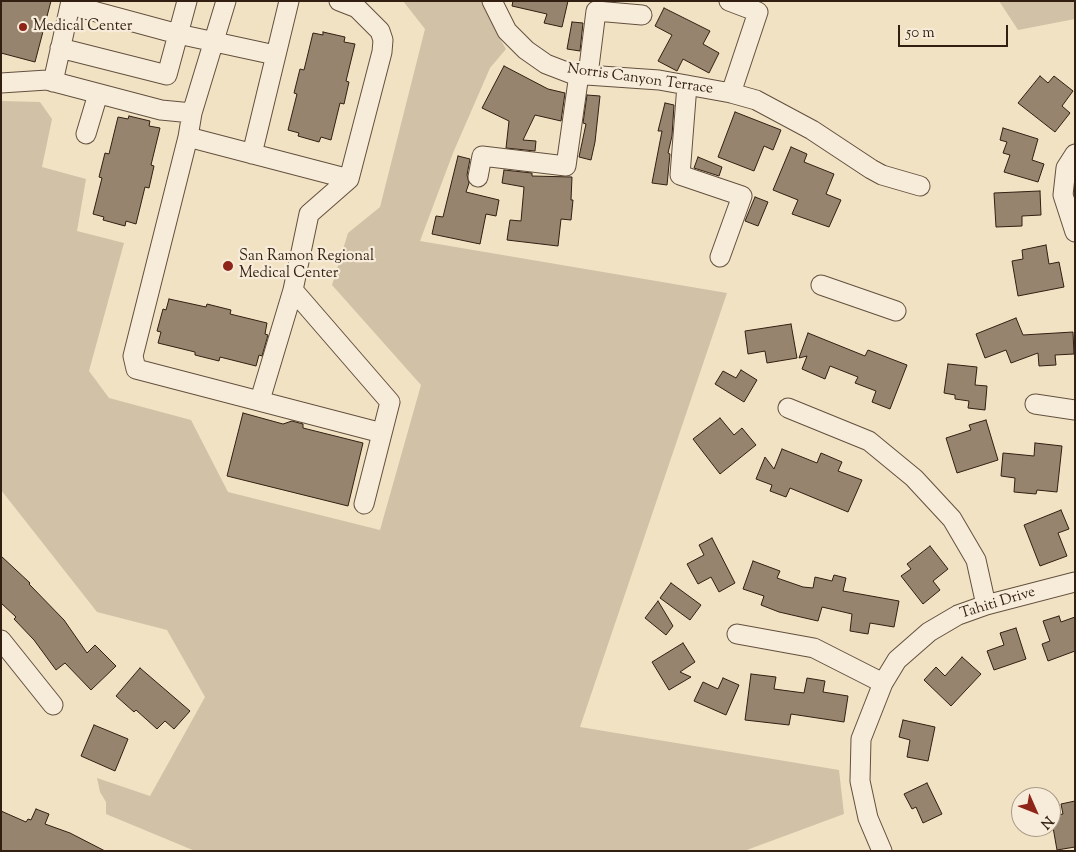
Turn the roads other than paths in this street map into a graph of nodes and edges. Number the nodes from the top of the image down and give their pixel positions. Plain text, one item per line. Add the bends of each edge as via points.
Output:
1 (187, 1) edge
2 (226, 1) edge
3 (289, 1) edge
4 (339, 1) edge
5 (492, 1) edge
6 (730, 1) edge
7 (71, 3) edge
8 (642, 15) dead end
9 (178, 34) junction
10 (214, 40) junction
11 (60, 48) junction
12 (275, 55) junction
13 (584, 75) junction
14 (53, 82) junction
15 (1, 83) edge
16 (687, 85) junction
17 (731, 93) junction
18 (98, 94) junction
19 (192, 113) junction
20 (86, 134) dead end
21 (188, 137) junction
22 (252, 154) junction
23 (1075, 154) edge
24 (478, 177) dead end
25 (349, 179) junction
26 (920, 186) dead end
27 (1075, 232) edge
28 (720, 257) dead end
29 (821, 285) dead end
30 (293, 290) junction
31 (896, 311) dead end
32 (260, 400) junction
33 (1035, 404) dead end
34 (788, 408) dead end
35 (1075, 410) edge
36 (382, 433) junction
37 (364, 504) dead end
38 (1075, 582) edge
39 (986, 605) junction
40 (737, 634) dead end
41 (1, 640) edge
42 (883, 683) junction
43 (53, 705) dead end
44 (882, 851) edge

1 - 9 street
2 - 10 street
3 - 12 street
4 - 25 street via 357,8 380,31 383,40
5 - 13 street, Norris Canyon Terrace via 507,31 526,50 546,64
6 - 17 street via 758,12
7 - 9 street
7 - 11 street
8 - 13 street via 596,11
9 - 10 street
9 - 11 street via 167,75
10 - 12 street
10 - 19 street
11 - 14 street
12 - 22 street
13 - 16 street, Norris Canyon Terrace
13 - 24 street via 566,166 482,156
14 - 15 street
14 - 18 street
16 - 17 street, Norris Canyon Terrace
16 - 28 street via 680,175 742,196
17 - 26 street, Norris Canyon Terrace via 756,100 812,130 882,175
18 - 19 street via 161,110
18 - 20 street
19 - 21 street
21 - 22 street
21 - 32 street via 133,356 134,365 136,369
22 - 25 street
23 - 27 street via 1066,168 1063,195
25 - 30 street via 310,214
29 - 31 street
30 - 32 street
30 - 36 street via 390,402
32 - 36 street
33 - 35 street
34 - 39 street via 869,441 914,478 952,519 976,560
36 - 37 street
38 - 39 street, Tahiti Drive
39 - 42 street, Tahiti Drive via 958,615 929,632 897,660
40 - 42 street via 814,648
41 - 43 street
42 - 44 street, Tahiti Drive via 861,739 860,781 868,818

